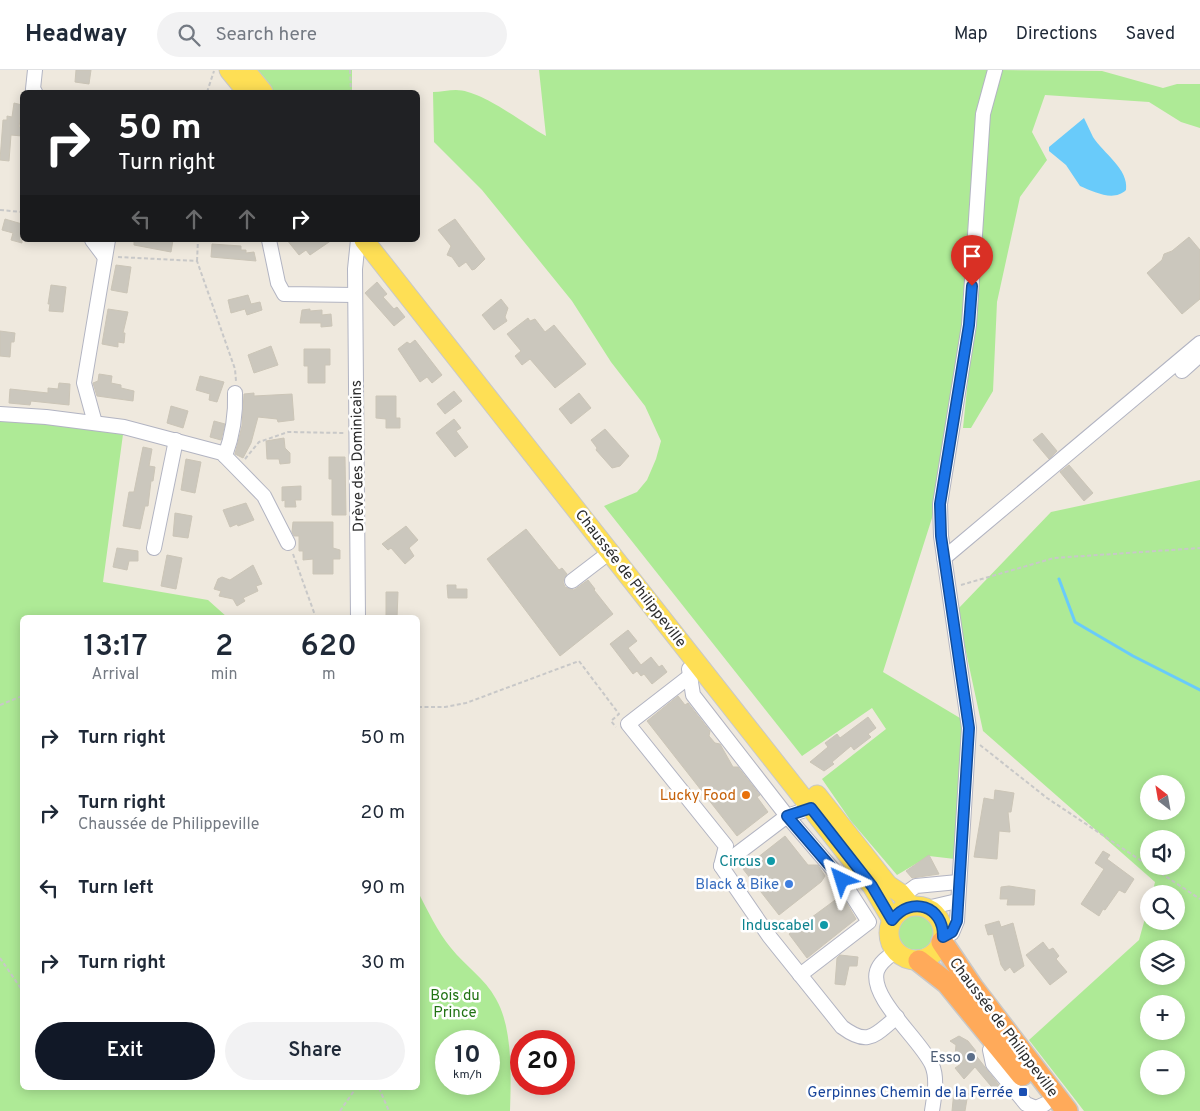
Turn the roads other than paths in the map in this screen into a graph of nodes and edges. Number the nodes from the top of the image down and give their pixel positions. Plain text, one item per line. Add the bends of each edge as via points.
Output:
1 (35, 70) edge
2 (229, 70) edge
3 (245, 70) edge
4 (995, 70) edge
5 (34, 90) edge
6 (245, 90) edge
7 (261, 90) edge
8 (94, 242) edge
9 (108, 242) edge
10 (269, 242) edge
11 (358, 242) edge
12 (366, 242) edge
13 (382, 242) edge
14 (104, 256) junction
15 (356, 295) junction
16 (1200, 343) edge
17 (1200, 355) edge
18 (235, 393) road end
19 (0, 414) edge
20 (95, 423) junction
21 (176, 440) junction
22 (225, 456) junction
23 (288, 543) road end
24 (154, 548) dead end
25 (610, 552) junction
26 (945, 563) junction
27 (572, 581) dead end
28 (358, 615) edge
29 (689, 653) junction
30 (690, 676) junction
31 (811, 808) junction
32 (787, 816) junction
33 (721, 866) junction
34 (958, 882) junction
35 (914, 899) junction
36 (957, 901) junction
37 (892, 920) junction
38 (943, 940) junction
39 (896, 952) junction
40 (920, 961) junction
41 (800, 975) junction
42 (898, 1017) junction
43 (1047, 1107) edge
44 (932, 1111) edge
45 (1067, 1111) edge

1 - 5 street
2 - 6 main road
3 - 7 main road
4 - 26 street via 983,114 969,325 940,504
8 - 14 street
9 - 14 street
10 - 15 street via 278,283 284,294
11 - 15 street, Drève des Dominicains
12 - 25 main road, Chaussée de Philippeville
13 - 35 main road, Chaussée de Philippeville via 888,885
14 - 20 street via 84,383
15 - 28 street, Drève des Dominicains
16 - 26 street
17 - 26 street
18 - 22 street via 233,432
19 - 20 street
20 - 21 street
21 - 22 street
21 - 24 street
22 - 23 street via 264,496
25 - 27 street
25 - 29 main road, Chaussée de Philippeville
26 - 34 street via 969,736
29 - 30 street
29 - 31 main road, Chaussée de Philippeville
30 - 32 street via 693,695
30 - 33 street via 628,724 726,846
31 - 32 street
31 - 37 main road, Chaussée de Philippeville via 872,886
32 - 33 street
32 - 41 street via 842,880 869,922
33 - 41 street
34 - 35 street
34 - 36 street
35 - 36 street
35 - 37 main road
35 - 38 main road via 940,919
36 - 38 street via 957,921
37 - 39 main road via 889,936
38 - 40 main road via 933,955
38 - 45 highway, Chaussée de Philippeville via 973,988
39 - 40 main road via 902,957
39 - 42 street via 882,963 877,972 877,986
40 - 43 highway, Chaussée de Philippeville via 947,983
41 - 42 street via 842,1027 857,1038 869,1038
42 - 44 street via 933,1066

